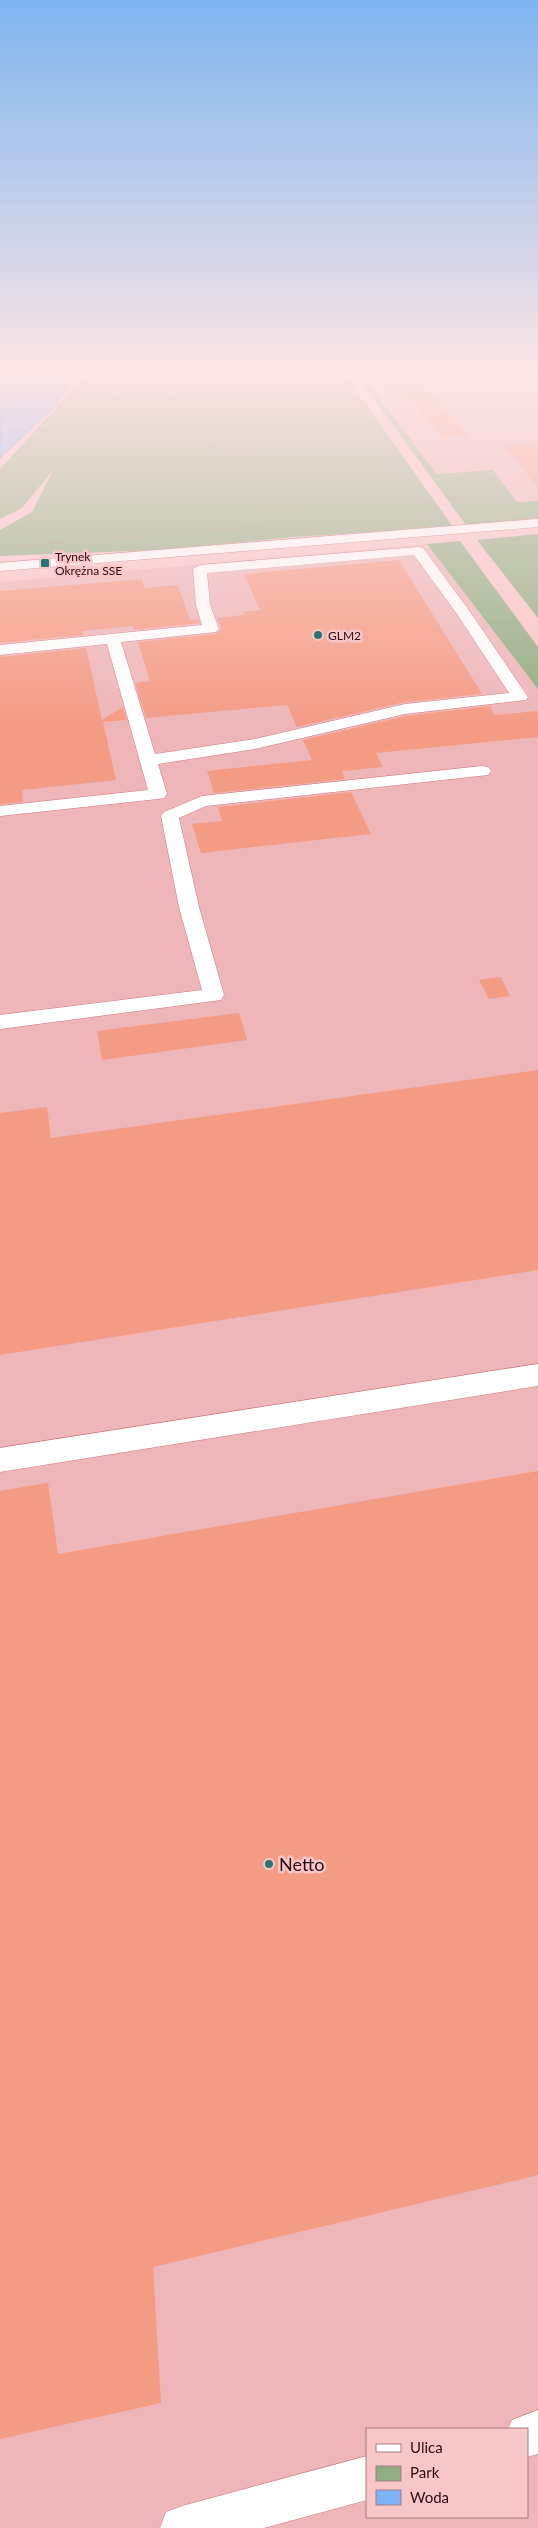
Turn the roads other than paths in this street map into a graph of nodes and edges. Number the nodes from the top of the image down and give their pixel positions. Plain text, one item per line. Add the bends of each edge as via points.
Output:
1 (538, 522) edge
2 (0, 567) edge
3 (113, 640) junction
4 (0, 650) edge
5 (149, 760) junction
6 (482, 772) dead end
7 (0, 811) edge
8 (0, 1022) edge
9 (538, 1375) edge
10 (0, 1460) edge
11 (366, 2478) edge
12 (182, 2528) edge

1 - 2 street
3 - 4 street
3 - 5 street
3 - 5 street via 212,629 203,605 200,569 418,551 520,698 405,709 255,744
5 - 7 street via 158,794
6 - 8 street via 202,801 170,816 189,908 214,995
9 - 10 street
11 - 12 street

